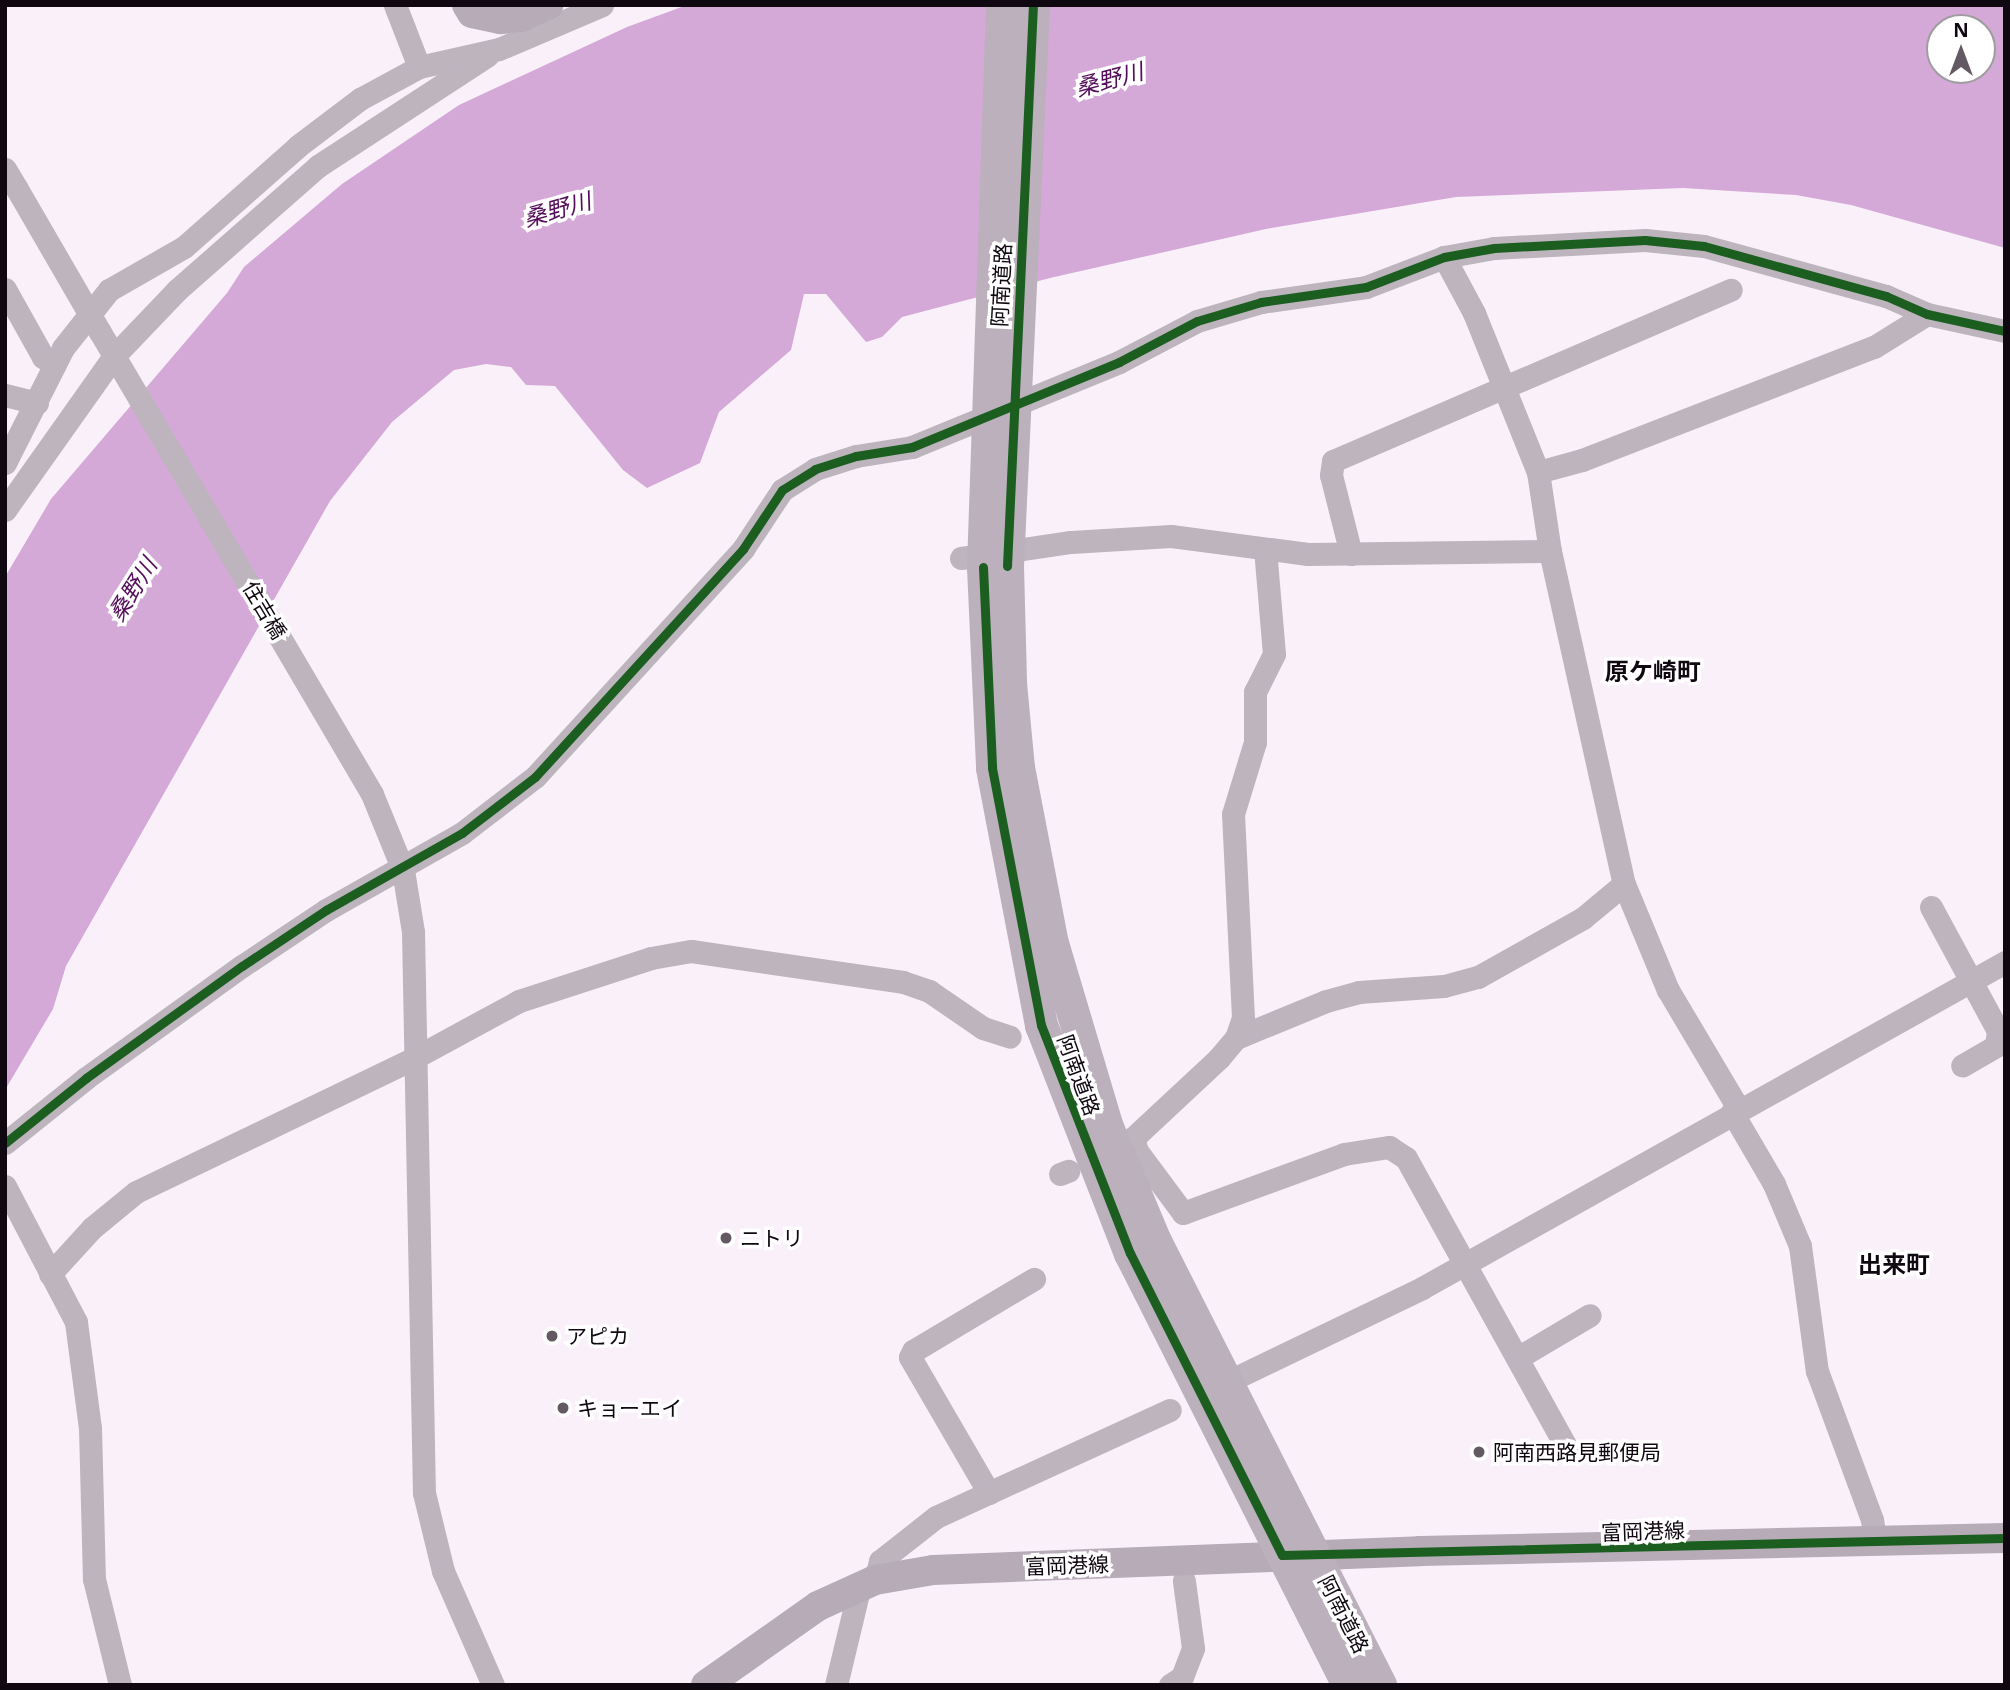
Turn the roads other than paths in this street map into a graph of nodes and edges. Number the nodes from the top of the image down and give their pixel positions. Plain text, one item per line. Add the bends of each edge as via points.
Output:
1 (395, 5) edge
2 (467, 5) edge
3 (548, 5) edge
4 (602, 5) edge
5 (1002, 5) edge
6 (1032, 5) edge
7 (499, 49) junction
8 (419, 67) junction
9 (8, 175) edge
10 (1444, 257) junction
11 (5, 289) edge
12 (1731, 290) dead end
13 (1927, 314) junction
14 (2005, 331) edge
15 (118, 362) junction
16 (55, 365) junction
17 (1506, 389) junction
18 (5, 395) edge
19 (37, 403) junction
20 (5, 463) edge
21 (1538, 472) junction
22 (5, 510) edge
23 (1265, 549) junction
24 (1550, 551) junction
25 (1351, 554) junction
26 (984, 563) junction
27 (400, 863) junction
28 (1624, 884) junction
29 (1931, 907) dead end
30 (2005, 962) edge
31 (1972, 980) junction
32 (1010, 1037) dead end
33 (1236, 1038) junction
34 (416, 1057) junction
35 (1962, 1066) dead end
36 (1735, 1110) junction
37 (5, 1143) edge
38 (5, 1186) edge
39 (1467, 1262) junction
40 (50, 1275) junction
41 (1034, 1279) dead end
42 (1590, 1315) dead end
43 (1519, 1357) junction
44 (1227, 1382) junction
45 (1170, 1410) dead end
46 (1569, 1452) dead end
47 (989, 1493) junction
48 (2005, 1538) edge
49 (1875, 1542) junction
50 (1298, 1555) junction
51 (1184, 1581) dead end
52 (867, 1583) junction
53 (120, 1685) edge
54 (493, 1685) edge
55 (706, 1685) edge
56 (836, 1685) edge
57 (1171, 1685) edge
58 (1348, 1685) edge
59 (1380, 1685) edge

1 - 8 street
2 - 3 main road via 472,13 501,19 521,17
4 - 7 street
5 - 26 highway, 阿南道路, bridge
6 - 26 highway, 阿南道路, bridge
7 - 8 street
7 - 15 street via 318,166 177,290
8 - 16 street via 360,99 298,146 184,247 109,290
9 - 15 street, 住吉橋, bridge
10 - 13 street via 1582,241 1704,246 1874,292
10 - 17 street
10 - 27 street via 1366,287 1261,302 1197,321 1119,362 912,447 856,456 816,469 782,490 743,549 535,777 462,833
11 - 16 street via 43,357
12 - 17 street
13 - 14 street
13 - 21 street via 1874,347 1583,460
15 - 22 street
15 - 27 street, 住吉橋 via 349,753
16 - 19 street
17 - 21 street
17 - 25 street via 1333,461 1331,475
18 - 19 street
19 - 20 street
21 - 24 street
23 - 25 street
23 - 26 street via 1171,536 1071,542
23 - 33 street via 1275,654 1255,692 1255,742 1233,814 1242,1018
24 - 25 street
24 - 28 street
26 - 44 highway, 阿南道路 via 1010,683 1018,767 1070,1013 1107,1126 1155,1241
26 - 50 highway, 阿南道路 via 992,768 1041,1025 1130,1252
27 - 34 street, 住吉橋 via 413,932
27 - 37 street via 242,966 86,1078
28 - 33 street via 1583,918 1478,977 1444,986 1359,992 1326,1000
28 - 36 street via 1668,990
29 - 31 street
30 - 31 street
31 - 35 street via 1998,1031 1996,1046
31 - 36 street
32 - 34 street via 983,1028 941,998 903,982 691,951 651,958 519,1000
33 - 39 street via 1131,1140 1183,1213 1344,1154 1389,1146 1406,1158
34 - 40 street via 136,1192 92,1228
34 - 54 street, 住吉橋 via 424,1493 443,1571
36 - 39 street
36 - 49 street via 1800,1246 1817,1371 1872,1520
38 - 40 street
39 - 43 street
39 - 44 street via 1355,1322
40 - 53 street via 76,1322 84,1368 94,1579
41 - 47 street via 912,1351 910,1357
42 - 43 street
43 - 46 street
44 - 50 highway, 阿南道路
45 - 47 street
47 - 52 street via 936,1517 880,1561
48 - 49 main road, 富岡港線
49 - 50 main road, 富岡港線
50 - 52 main road, 富岡港線 via 933,1570
50 - 58 highway, 阿南道路
50 - 59 highway, 阿南道路
51 - 57 street via 1193,1648 1182,1677
52 - 55 main road, 富岡港線 via 818,1606
52 - 56 street

